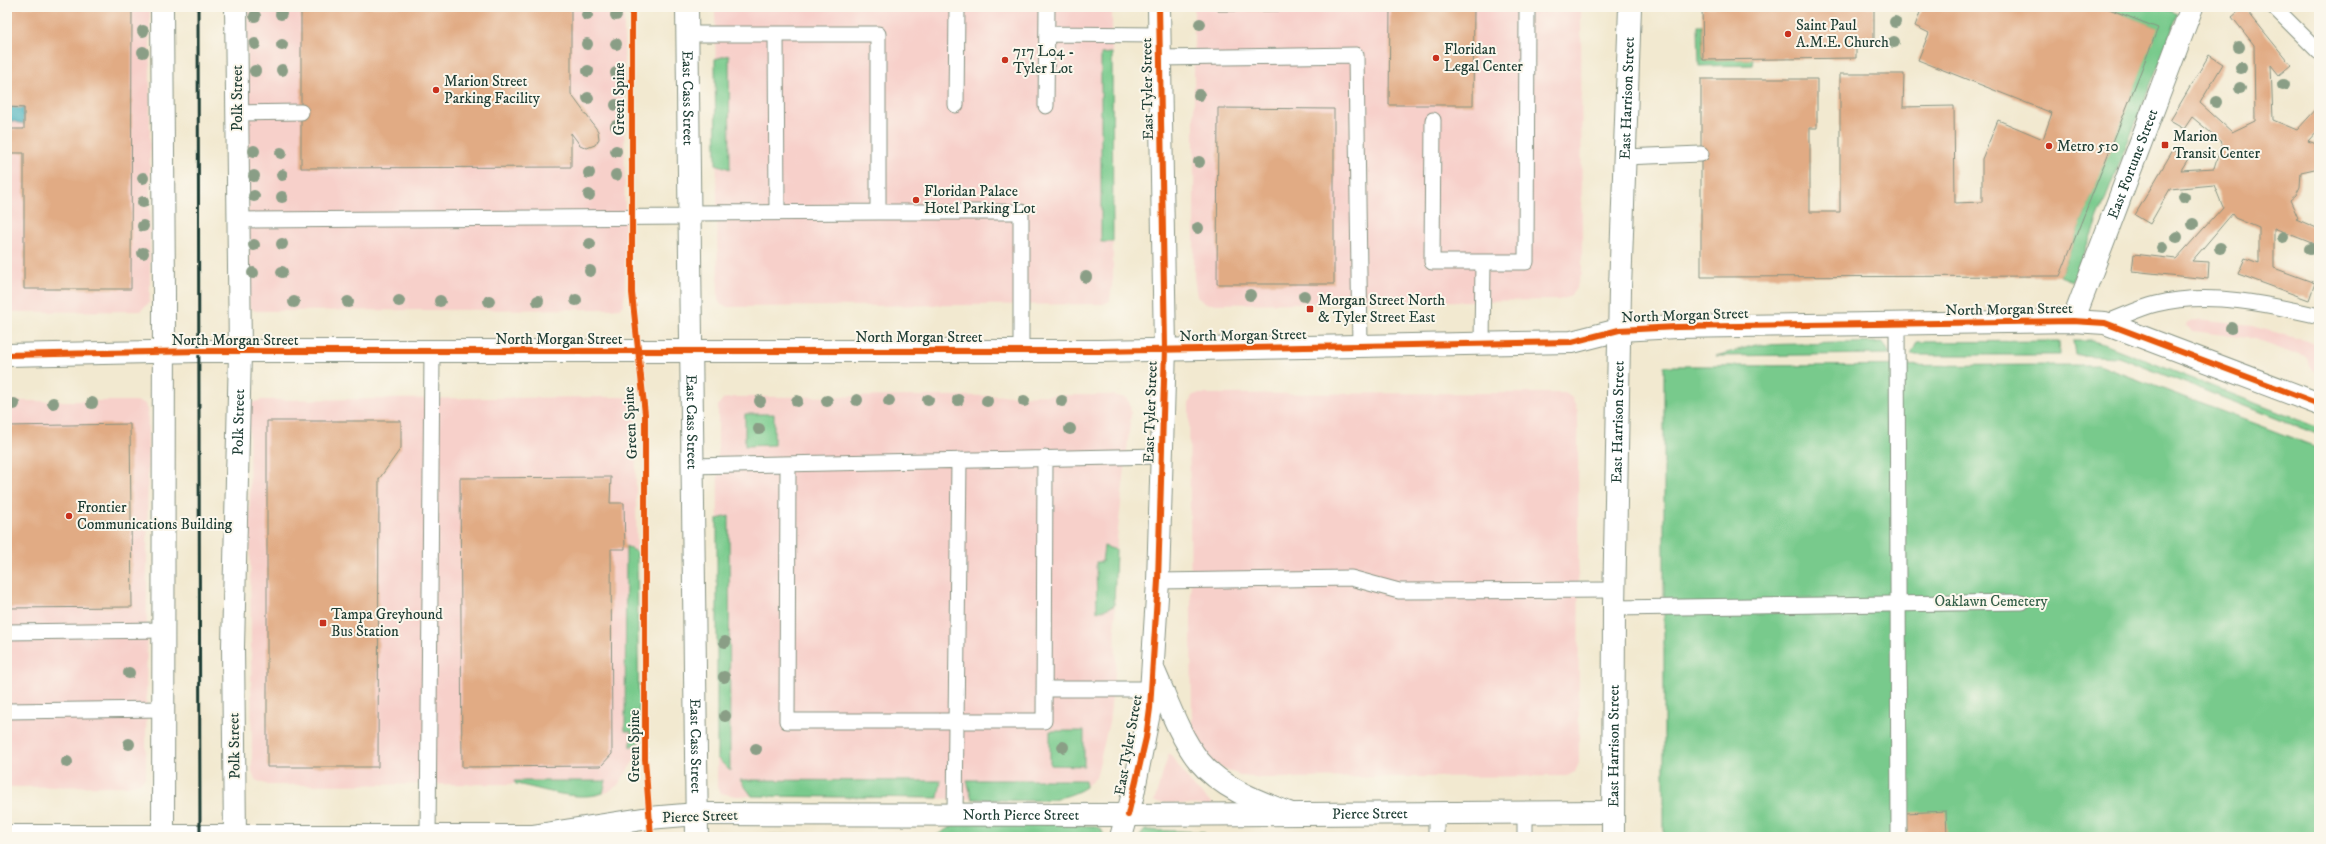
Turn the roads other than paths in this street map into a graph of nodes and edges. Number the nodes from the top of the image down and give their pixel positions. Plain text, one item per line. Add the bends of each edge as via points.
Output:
1 (162, 7) edge
2 (236, 7) edge
3 (687, 7) edge
4 (957, 7) edge
5 (1046, 7) edge
6 (1159, 7) edge
7 (1527, 7) edge
8 (1630, 7) edge
9 (2192, 7) edge
10 (2274, 7) edge
11 (687, 34) junction
12 (776, 34) junction
13 (1046, 34) junction
14 (1159, 34) junction
15 (2319, 52) edge
16 (1160, 58) junction
17 (956, 105) dead end
18 (1046, 106) dead end
19 (301, 112) dead end
20 (237, 113) junction
21 (1433, 120) dead end
22 (1701, 154) dead end
23 (1624, 157) junction
24 (777, 212) junction
25 (878, 212) junction
26 (689, 215) junction
27 (238, 220) junction
28 (1483, 262) junction
29 (2319, 316) edge
30 (2073, 321) junction
31 (2105, 323) junction
32 (1897, 324) junction
33 (1619, 330) junction
34 (1482, 344) junction
35 (1360, 346) junction
36 (1165, 348) junction
37 (1021, 350) junction
38 (164, 352) junction
39 (240, 352) junction
40 (432, 352) junction
41 (690, 352) junction
42 (7, 355) edge
43 (2319, 404) edge
44 (1162, 456) junction
45 (1045, 458) junction
46 (958, 460) junction
47 (788, 464) junction
48 (691, 466) junction
49 (1158, 581) junction
50 (1614, 599) junction
51 (2021, 602) dead end
52 (1899, 604) junction
53 (164, 630) junction
54 (7, 632) edge
55 (1152, 679) junction
56 (1044, 689) junction
57 (164, 709) junction
58 (7, 711) edge
59 (956, 721) junction
60 (1613, 812) junction
61 (914, 813) joint
62 (955, 813) junction
63 (1436, 813) junction
64 (1525, 813) junction
65 (696, 814) junction
66 (1292, 814) junction
67 (1128, 815) junction
68 (7, 836) edge
69 (164, 836) edge
70 (235, 836) edge
71 (428, 836) junction
72 (496, 836) edge
73 (534, 836) edge
74 (697, 837) edge
75 (1121, 837) edge
76 (1436, 837) edge
77 (1525, 837) edge
78 (1613, 837) edge
79 (1899, 837) edge

1 - 38 street
2 - 20 street, Polk Street
3 - 11 street, East Cass Street
4 - 17 lane
5 - 13 lane
6 - 14 street, East Tyler Street
7 - 28 lane via 1526,262
8 - 23 street, East Harrison Street
9 - 30 street, East Fortune Street
10 - 15 lane
11 - 12 lane
11 - 26 street, East Cass Street
12 - 24 lane
12 - 25 lane via 878,34
13 - 14 lane
13 - 18 lane
14 - 16 street, East Tyler Street
16 - 35 lane via 1356,55
16 - 36 street, East Tyler Street
19 - 20 lane
20 - 27 street, Polk Street
21 - 28 lane via 1432,262
22 - 23 lane
23 - 33 street, East Harrison Street
24 - 25 lane
24 - 26 lane
25 - 37 lane via 1021,212
26 - 27 lane
26 - 41 street, East Cass Street
27 - 39 street, Polk Street
28 - 34 lane
29 - 31 lane via 2223,300 2188,300 2156,304
30 - 31 street, North Morgan Street
30 - 32 street, North Morgan Street
31 - 43 street, North Morgan Street
32 - 33 street, North Morgan Street
32 - 52 lane
33 - 34 street, North Morgan Street via 1572,342
33 - 50 street, East Harrison Street
34 - 35 street, North Morgan Street
35 - 36 street, North Morgan Street
36 - 37 street, North Morgan Street
36 - 44 street, East Tyler Street
37 - 41 street, North Morgan Street
38 - 39 street, North Morgan Street
38 - 42 street, North Morgan Street
38 - 53 street
39 - 40 street, North Morgan Street
39 - 70 street, Polk Street via 233,647
40 - 41 street, North Morgan Street
40 - 71 lane
41 - 48 street, East Cass Street
44 - 45 lane
44 - 49 street, East Tyler Street
45 - 46 lane
45 - 56 lane
46 - 47 lane
46 - 59 lane
47 - 48 lane
47 - 59 lane via 787,721
48 - 65 street, East Cass Street
49 - 50 lane via 1351,578 1399,591
49 - 55 street, East Tyler Street
50 - 52 lane
50 - 60 street, East Harrison Street
51 - 52 lane
52 - 79 lane
53 - 54 lane
53 - 57 street
55 - 56 lane
55 - 66 street via 1199,762 1223,782 1246,796
55 - 67 street, East Tyler Street via 1146,738
56 - 59 lane via 1044,721
57 - 58 lane
57 - 69 street
59 - 62 lane
60 - 64 street, Pierce Street
60 - 78 street, East Harrison Street
61 - 62 street, North Pierce Street
61 - 65 street, Pierce Street
62 - 67 street, North Pierce Street
63 - 64 street, Pierce Street
63 - 66 street, Pierce Street
63 - 76 lane
64 - 77 lane
65 - 73 street, Pierce Street via 649,818
65 - 74 street, East Cass Street
66 - 67 street, Pierce Street
67 - 75 street, East Tyler Street
68 - 69 street, Pierce Street
69 - 70 street, Pierce Street
70 - 71 street, Pierce Street
71 - 72 street, Pierce Street
72 - 73 street, Pierce Street

